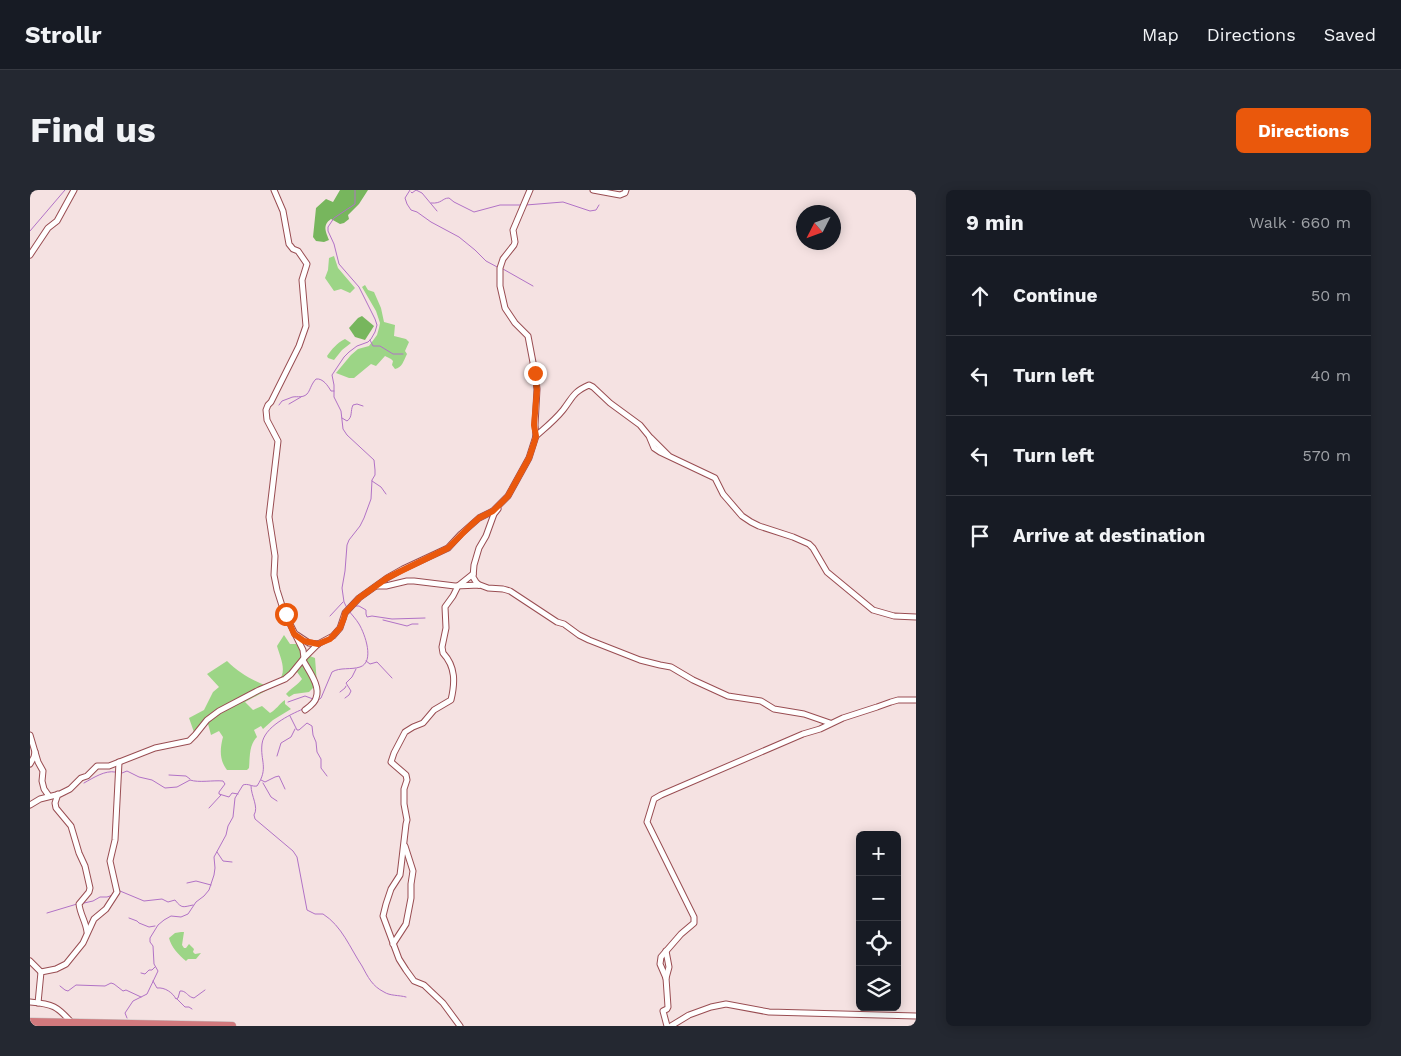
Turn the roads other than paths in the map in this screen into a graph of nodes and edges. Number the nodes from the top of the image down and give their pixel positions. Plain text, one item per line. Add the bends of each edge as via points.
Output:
1 (74, 190) edge
2 (274, 190) edge
3 (530, 190) edge
4 (593, 190) edge
5 (626, 190) edge
6 (30, 255) edge
7 (536, 436) junction
8 (508, 496) junction
9 (473, 574) junction
10 (480, 585) junction
11 (376, 586) junction
12 (458, 586) junction
13 (916, 617) edge
14 (294, 634) junction
15 (318, 644) junction
16 (303, 659) junction
17 (916, 700) edge
18 (305, 710) dead end
19 (831, 724) junction
20 (30, 734) edge
21 (35, 751) junction
22 (119, 762) junction
23 (30, 764) edge
24 (58, 794) junction
25 (50, 796) junction
26 (30, 805) edge
27 (404, 843) junction
28 (86, 935) junction
29 (394, 944) junction
30 (666, 951) junction
31 (30, 961) edge
32 (41, 972) junction
33 (666, 978) junction
34 (30, 1002) edge
35 (38, 1003) junction
36 (916, 1016) edge
37 (30, 1022) edge
38 (72, 1023) junction
39 (232, 1026) edge
40 (460, 1026) edge
41 (666, 1026) edge
42 (672, 1026) edge

1 - 6 street via 57,221 48,228
2 - 14 street via 286,222 289,244 307,264 302,280 304,331 266,410 267,420 278,441 269,517 275,556 274,575
3 - 7 street via 512,230 514,245 500,268 500,286 505,308 528,336 537,390
4 - 5 street via 620,194
7 - 8 street via 529,458
7 - 13 street via 563,410 571,397 589,385 640,425 654,448 715,478 723,494 742,516 809,544 827,572 873,610 894,616
8 - 9 street via 494,514 479,548
8 - 11 street via 448,548
9 - 10 street
9 - 12 street
10 - 12 street
10 - 19 street via 510,591 589,640 640,660 670,667 728,696 760,701 774,709 804,714
11 - 12 street via 407,581
11 - 15 street via 350,607 333,636
12 - 27 street via 444,611 443,653 454,675 451,700 434,710 423,724 405,732 391,762 406,775 407,780 404,789 407,820
14 - 15 street via 304,641
14 - 16 street via 304,654
15 - 16 street
16 - 18 street via 317,690 314,702
16 - 22 street via 285,678 207,720 188,741 155,748
17 - 19 street via 898,700
19 - 30 street via 654,800 647,822 694,917 694,923
20 - 21 street
21 - 23 street
21 - 25 street via 43,770 44,789
22 - 24 street via 97,766 70,789
22 - 28 street via 115,840 110,861 117,892 106,909 94,919
24 - 25 street
24 - 28 street via 56,808 71,826 90,888 79,904
25 - 26 street
27 - 29 street via 413,871 411,898 406,924
27 - 29 street via 400,875 391,889 383,916
28 - 32 street via 66,964
29 - 40 street via 399,959 414,981 424,984
30 - 33 street via 669,967
30 - 33 street via 660,964
31 - 32 street
32 - 35 street
33 - 41 street via 668,1008 663,1011
34 - 35 street
35 - 38 street via 47,1003 61,1010
36 - 42 street via 769,1012 726,1004 689,1015
37 - 38 highway
38 - 39 highway

